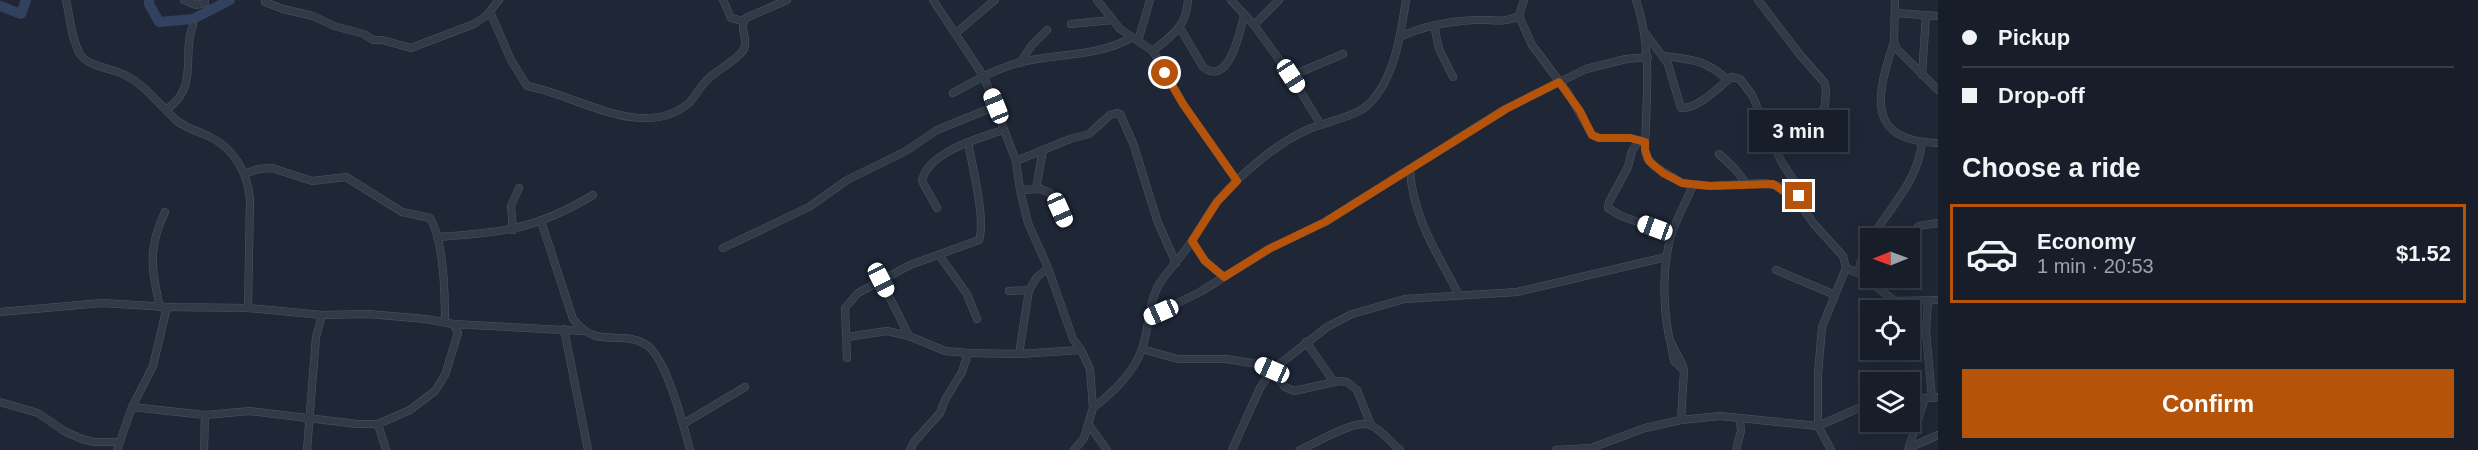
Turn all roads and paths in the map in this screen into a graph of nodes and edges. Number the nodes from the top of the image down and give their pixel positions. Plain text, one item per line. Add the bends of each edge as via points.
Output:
1 (66, 0) edge
2 (184, 0) edge
3 (205, 0) edge
4 (499, 0) edge
5 (723, 0) edge
6 (787, 0) edge
7 (933, 0) edge
8 (995, 0) edge
9 (1097, 0) edge
10 (1150, 0) edge
11 (1188, 0) edge
12 (1231, 0) edge
13 (1279, 0) edge
14 (1406, 0) edge
15 (1524, 0) edge
16 (1636, 0) edge
17 (1758, 0) edge
18 (1895, 0) edge
19 (264, 2) dead end
20 (490, 12) junction
21 (1896, 13) junction
22 (1926, 15) junction
23 (1244, 16) junction
24 (1518, 16) junction
25 (1938, 16) edge
26 (1112, 20) junction
27 (743, 21) junction
28 (1071, 24) dead end
29 (1254, 25) junction
30 (1434, 25) junction
31 (193, 26) dead end
32 (1180, 28) junction
33 (1047, 30) dead end
34 (956, 33) junction
35 (1646, 34) junction
36 (1400, 37) junction
37 (1135, 39) junction
38 (1894, 42) junction
39 (1153, 51) junction
40 (1343, 54) dead end
41 (1648, 57) junction
42 (1664, 57) junction
43 (1020, 63) junction
44 (1922, 75) junction
45 (984, 76) junction
46 (1291, 76) junction
47 (1453, 77) dead end
48 (1728, 80) junction
49 (1559, 82) junction
50 (1938, 90) edge
51 (953, 93) dead end
52 (996, 106) junction
53 (167, 109) junction
54 (1320, 125) junction
55 (1003, 130) junction
56 (1771, 138) junction
57 (1642, 141) junction
58 (968, 142) junction
59 (1922, 142) junction
60 (1938, 143) edge
61 (1043, 150) junction
62 (1719, 154) dead end
63 (1016, 161) junction
64 (1410, 169) junction
65 (244, 174) junction
66 (1237, 181) junction
67 (1746, 183) junction
68 (1694, 185) junction
69 (519, 188) dead end
70 (1036, 189) junction
71 (1020, 190) junction
72 (593, 195) dead end
73 (1798, 201) junction
74 (937, 207) dead end
75 (165, 212) dead end
76 (541, 221) junction
77 (1065, 223) dead end
78 (1938, 223) edge
79 (1877, 228) edge
80 (1917, 228) edge
81 (513, 230) junction
82 (1672, 234) junction
83 (436, 237) junction
84 (1192, 241) junction
85 (723, 248) dead end
86 (939, 255) junction
87 (1666, 258) junction
88 (1176, 263) junction
89 (1860, 264) edge
90 (1048, 268) junction
91 (1846, 268) junction
92 (1776, 270) dead end
93 (1858, 273) junction
94 (1224, 277) junction
95 (881, 280) junction
96 (1029, 290) junction
97 (1009, 291) dead end
98 (1459, 295) junction
99 (1835, 295) junction
100 (1928, 300) junction
101 (1938, 300) edge
102 (163, 307) junction
103 (248, 308) junction
104 (0, 312) edge
105 (322, 315) junction
106 (1149, 317) junction
107 (977, 319) dead end
108 (449, 323) junction
109 (564, 329) junction
110 (582, 331) junction
111 (909, 336) junction
112 (847, 337) junction
113 (1306, 342) junction
114 (1142, 349) junction
115 (1081, 350) junction
116 (968, 353) junction
117 (1019, 354) junction
118 (847, 358) dead end
119 (1272, 370) junction
120 (1334, 382) junction
121 (745, 387) dead end
122 (1932, 398) edge
123 (0, 402) edge
124 (132, 407) junction
125 (1860, 407) edge
126 (1094, 408) junction
127 (205, 415) junction
128 (309, 417) junction
129 (1681, 420) junction
130 (1740, 420) junction
131 (378, 424) junction
132 (683, 424) junction
133 (1089, 425) junction
134 (1371, 425) junction
135 (1818, 426) junction
136 (1938, 435) edge
137 (118, 446) edge
138 (1909, 448) edge
139 (204, 450) edge
140 (307, 450) edge
141 (386, 450) edge
142 (588, 450) edge
143 (690, 450) edge
144 (910, 450) edge
145 (1074, 450) edge
146 (1107, 450) edge
147 (1232, 450) edge
148 (1300, 450) edge
149 (1400, 450) edge
150 (1556, 450) edge
151 (1736, 450) edge
152 (1831, 450) edge

1 - 53 street via 81,56 141,84
2 - 3 street via 196,5
4 - 20 street
5 - 27 street via 730,18
6 - 27 street
7 - 34 street
8 - 34 street
9 - 26 street
10 - 37 street
11 - 32 street
12 - 23 street
13 - 29 street
14 - 36 street
15 - 24 street
16 - 35 street
17 - 56 street via 1826,89 1819,117
18 - 21 street
19 - 20 street via 373,40 411,48 460,30
20 - 27 street via 527,86 604,111 642,118 669,113 690,102 705,82 743,51
21 - 22 street
21 - 38 street
22 - 25 street
22 - 44 street
23 - 29 street
23 - 32 street via 1235,52 1217,69 1203,66
24 - 30 street via 1500,22
24 - 49 street via 1532,45
26 - 28 street
26 - 37 street
29 - 46 street
30 - 36 street
30 - 47 street via 1439,50
31 - 53 street via 186,85 175,104
32 - 39 street
33 - 43 street
34 - 45 street
35 - 41 street
35 - 42 street
36 - 54 street via 1388,73 1370,103
37 - 39 street
37 - 43 street via 1089,52
38 - 44 street
38 - 59 street via 1881,87 1881,111 1897,134
39 - 66 street via 1183,104
40 - 46 street
41 - 49 street via 1602,64
41 - 57 street
42 - 48 street via 1693,59
42 - 48 street via 1681,108 1704,98
43 - 45 street
44 - 50 street
45 - 51 street
45 - 52 street
46 - 54 street
48 - 56 street via 1735,77 1748,88
49 - 57 street via 1592,135
49 - 64 street via 1506,109
52 - 55 street
52 - 85 street via 937,130 906,151 847,180 808,207
53 - 65 street via 177,121 227,148
54 - 66 street via 1278,148
55 - 58 street
55 - 63 street
56 - 73 street via 1798,187
57 - 68 street via 1654,166 1675,180
57 - 82 street via 1632,151 1608,208
58 - 74 street via 943,154 922,178
58 - 86 street via 980,237 974,243
59 - 60 street
59 - 79 street via 1903,193
61 - 63 street
61 - 70 street
61 - 88 street via 1089,134 1110,115 1120,114 1158,224
62 - 67 street
63 - 71 street
64 - 94 street via 1325,222 1269,249
64 - 98 street via 1420,219
65 - 83 street via 272,168 312,181 345,177 402,212 430,218
65 - 103 street via 250,200
66 - 84 street via 1217,202
67 - 68 street
67 - 73 street via 1773,184
68 - 82 street
69 - 81 street via 511,206
70 - 71 street
70 - 77 street via 1054,196
71 - 90 street via 1028,223
72 - 76 street
73 - 91 street via 1843,255
75 - 102 street via 152,253 155,284
76 - 81 street
76 - 110 street via 569,310
78 - 80 street
81 - 83 street
82 - 87 street
83 - 108 street
84 - 88 street
84 - 94 street via 1205,261
86 - 95 street
86 - 107 street via 967,294
87 - 98 street via 1517,292
87 - 129 street via 1671,345 1674,361 1684,370
88 - 106 street via 1158,286
89 - 93 street
90 - 96 street
90 - 115 street via 1073,339
91 - 93 street
91 - 99 street
92 - 99 street
93 - 100 street via 1895,301
94 - 106 street
95 - 111 street
95 - 112 street via 858,293 845,308
96 - 97 street
96 - 117 street
98 - 113 street via 1405,299 1368,309 1327,327
99 - 135 street via 1822,327
100 - 101 street
100 - 122 street via 1926,332
102 - 103 street
102 - 104 street via 102,303
102 - 124 street via 153,366
103 - 105 street
105 - 108 street via 368,314
105 - 128 street via 316,337
106 - 114 street
108 - 109 street
108 - 131 street via 458,333 457,341 435,391 410,410
109 - 110 street
109 - 142 street
110 - 132 street via 592,336 644,343 652,349
111 - 112 street via 887,331
111 - 116 street via 945,351
112 - 118 street
113 - 119 street
113 - 120 street
114 - 119 street via 1178,359 1244,360
114 - 126 street via 1131,371
115 - 117 street
115 - 126 street via 1092,379
116 - 117 street
116 - 144 street via 940,413
119 - 120 street via 1285,387 1294,391
119 - 147 street
120 - 134 street via 1347,382 1357,390
121 - 132 street
122 - 138 street
123 - 137 street via 28,408 82,439
124 - 127 street
124 - 137 street
125 - 135 street
126 - 133 street
127 - 128 street via 250,411
127 - 139 street
128 - 131 street
128 - 140 street
129 - 130 street via 1720,416
129 - 150 street via 1626,433 1592,448
130 - 135 street
130 - 151 street
131 - 141 street
132 - 143 street
133 - 145 street
133 - 146 street
134 - 148 street via 1355,424
134 - 149 street
135 - 152 street
136 - 138 street

